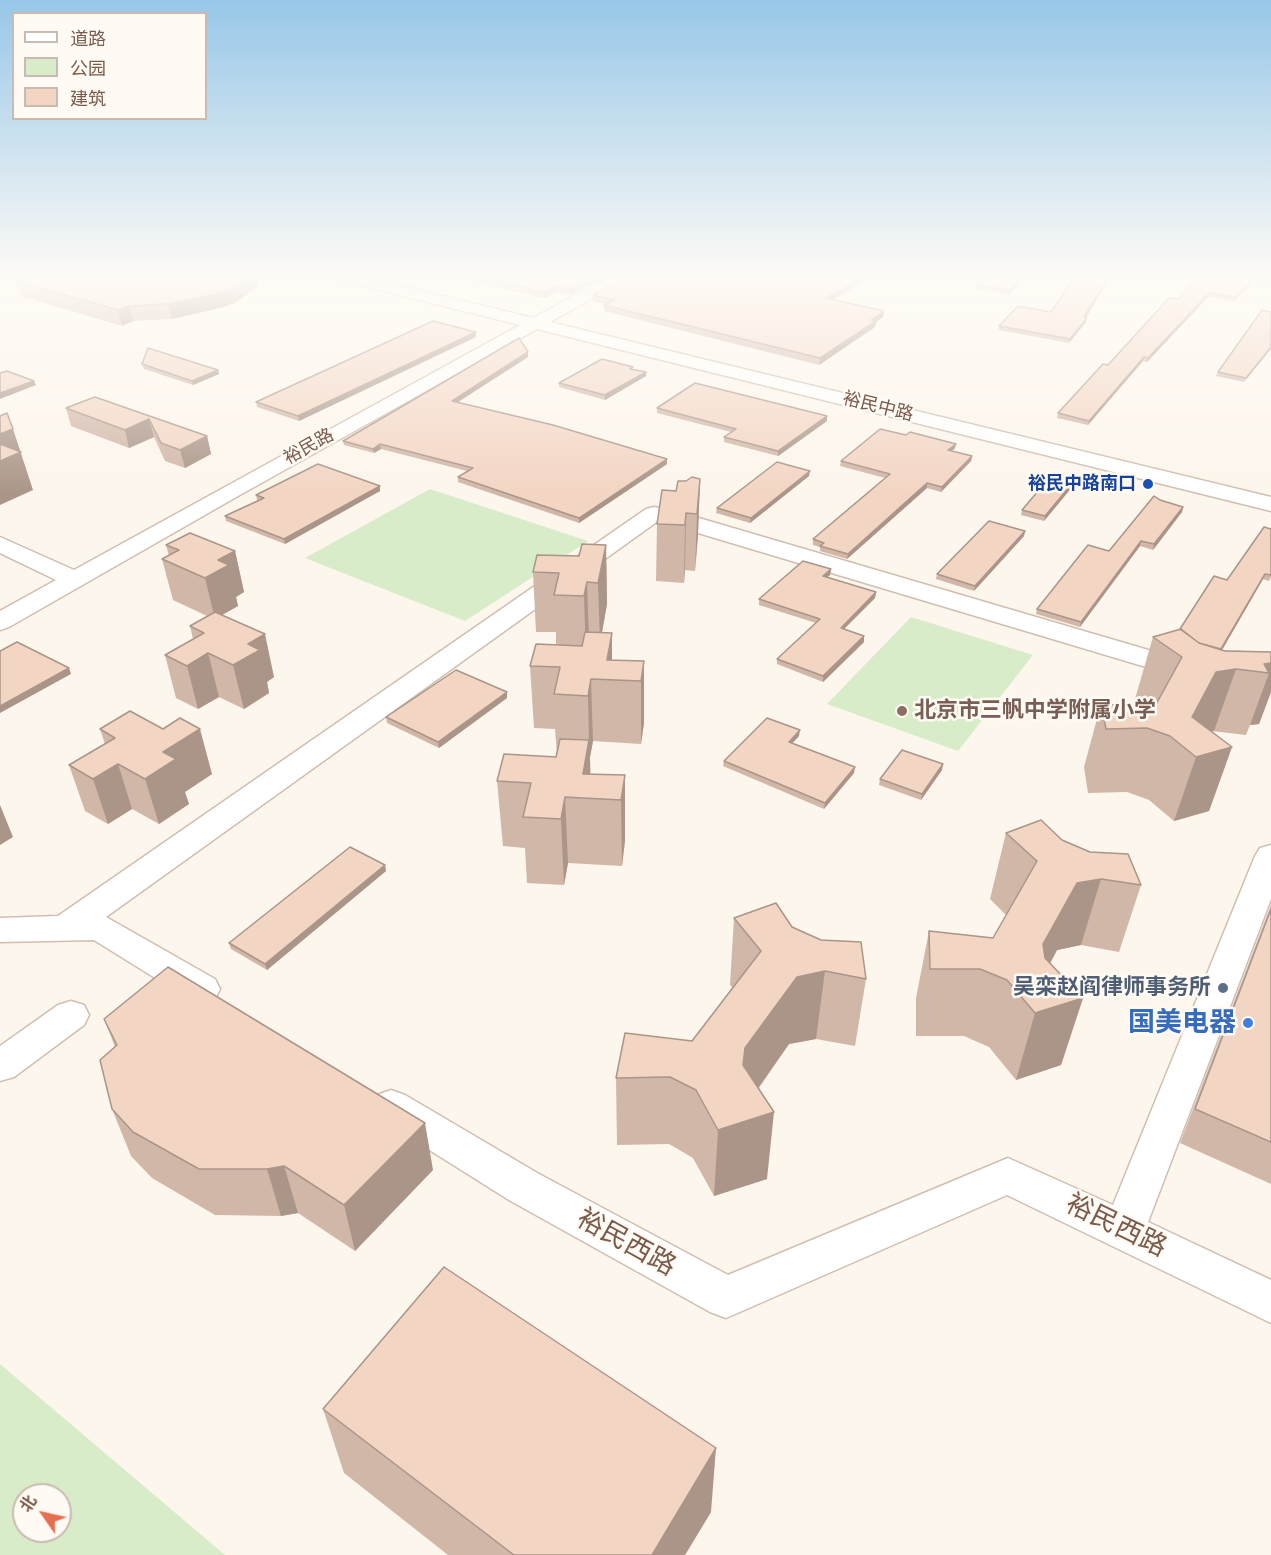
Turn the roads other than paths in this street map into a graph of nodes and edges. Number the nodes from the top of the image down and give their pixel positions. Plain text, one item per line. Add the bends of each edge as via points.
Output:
1 (487, 350) edge
2 (653, 350) edge
3 (659, 350) edge
4 (1271, 495) edge
5 (1271, 504) edge
6 (0, 544) edge
7 (75, 580) junction
8 (0, 622) edge
9 (1215, 679) edge
10 (1271, 856) edge
11 (65, 929) junction
12 (0, 930) edge
13 (234, 1009) edge
14 (71, 1015) dead end
15 (0, 1066) edge
16 (364, 1089) edge
17 (1124, 1230) junction
18 (1271, 1302) edge

1 - 7 street, 裕民路
2 - 5 street, 裕民中路
3 - 4 street, 裕民中路
6 - 7 street
7 - 8 street, 裕民路
9 - 11 street via 654,514
10 - 17 street
11 - 12 street
11 - 13 street via 100,928
14 - 15 street
16 - 17 street, 裕民西路 via 524,1187 726,1297 1008,1176
17 - 18 street, 裕民西路

